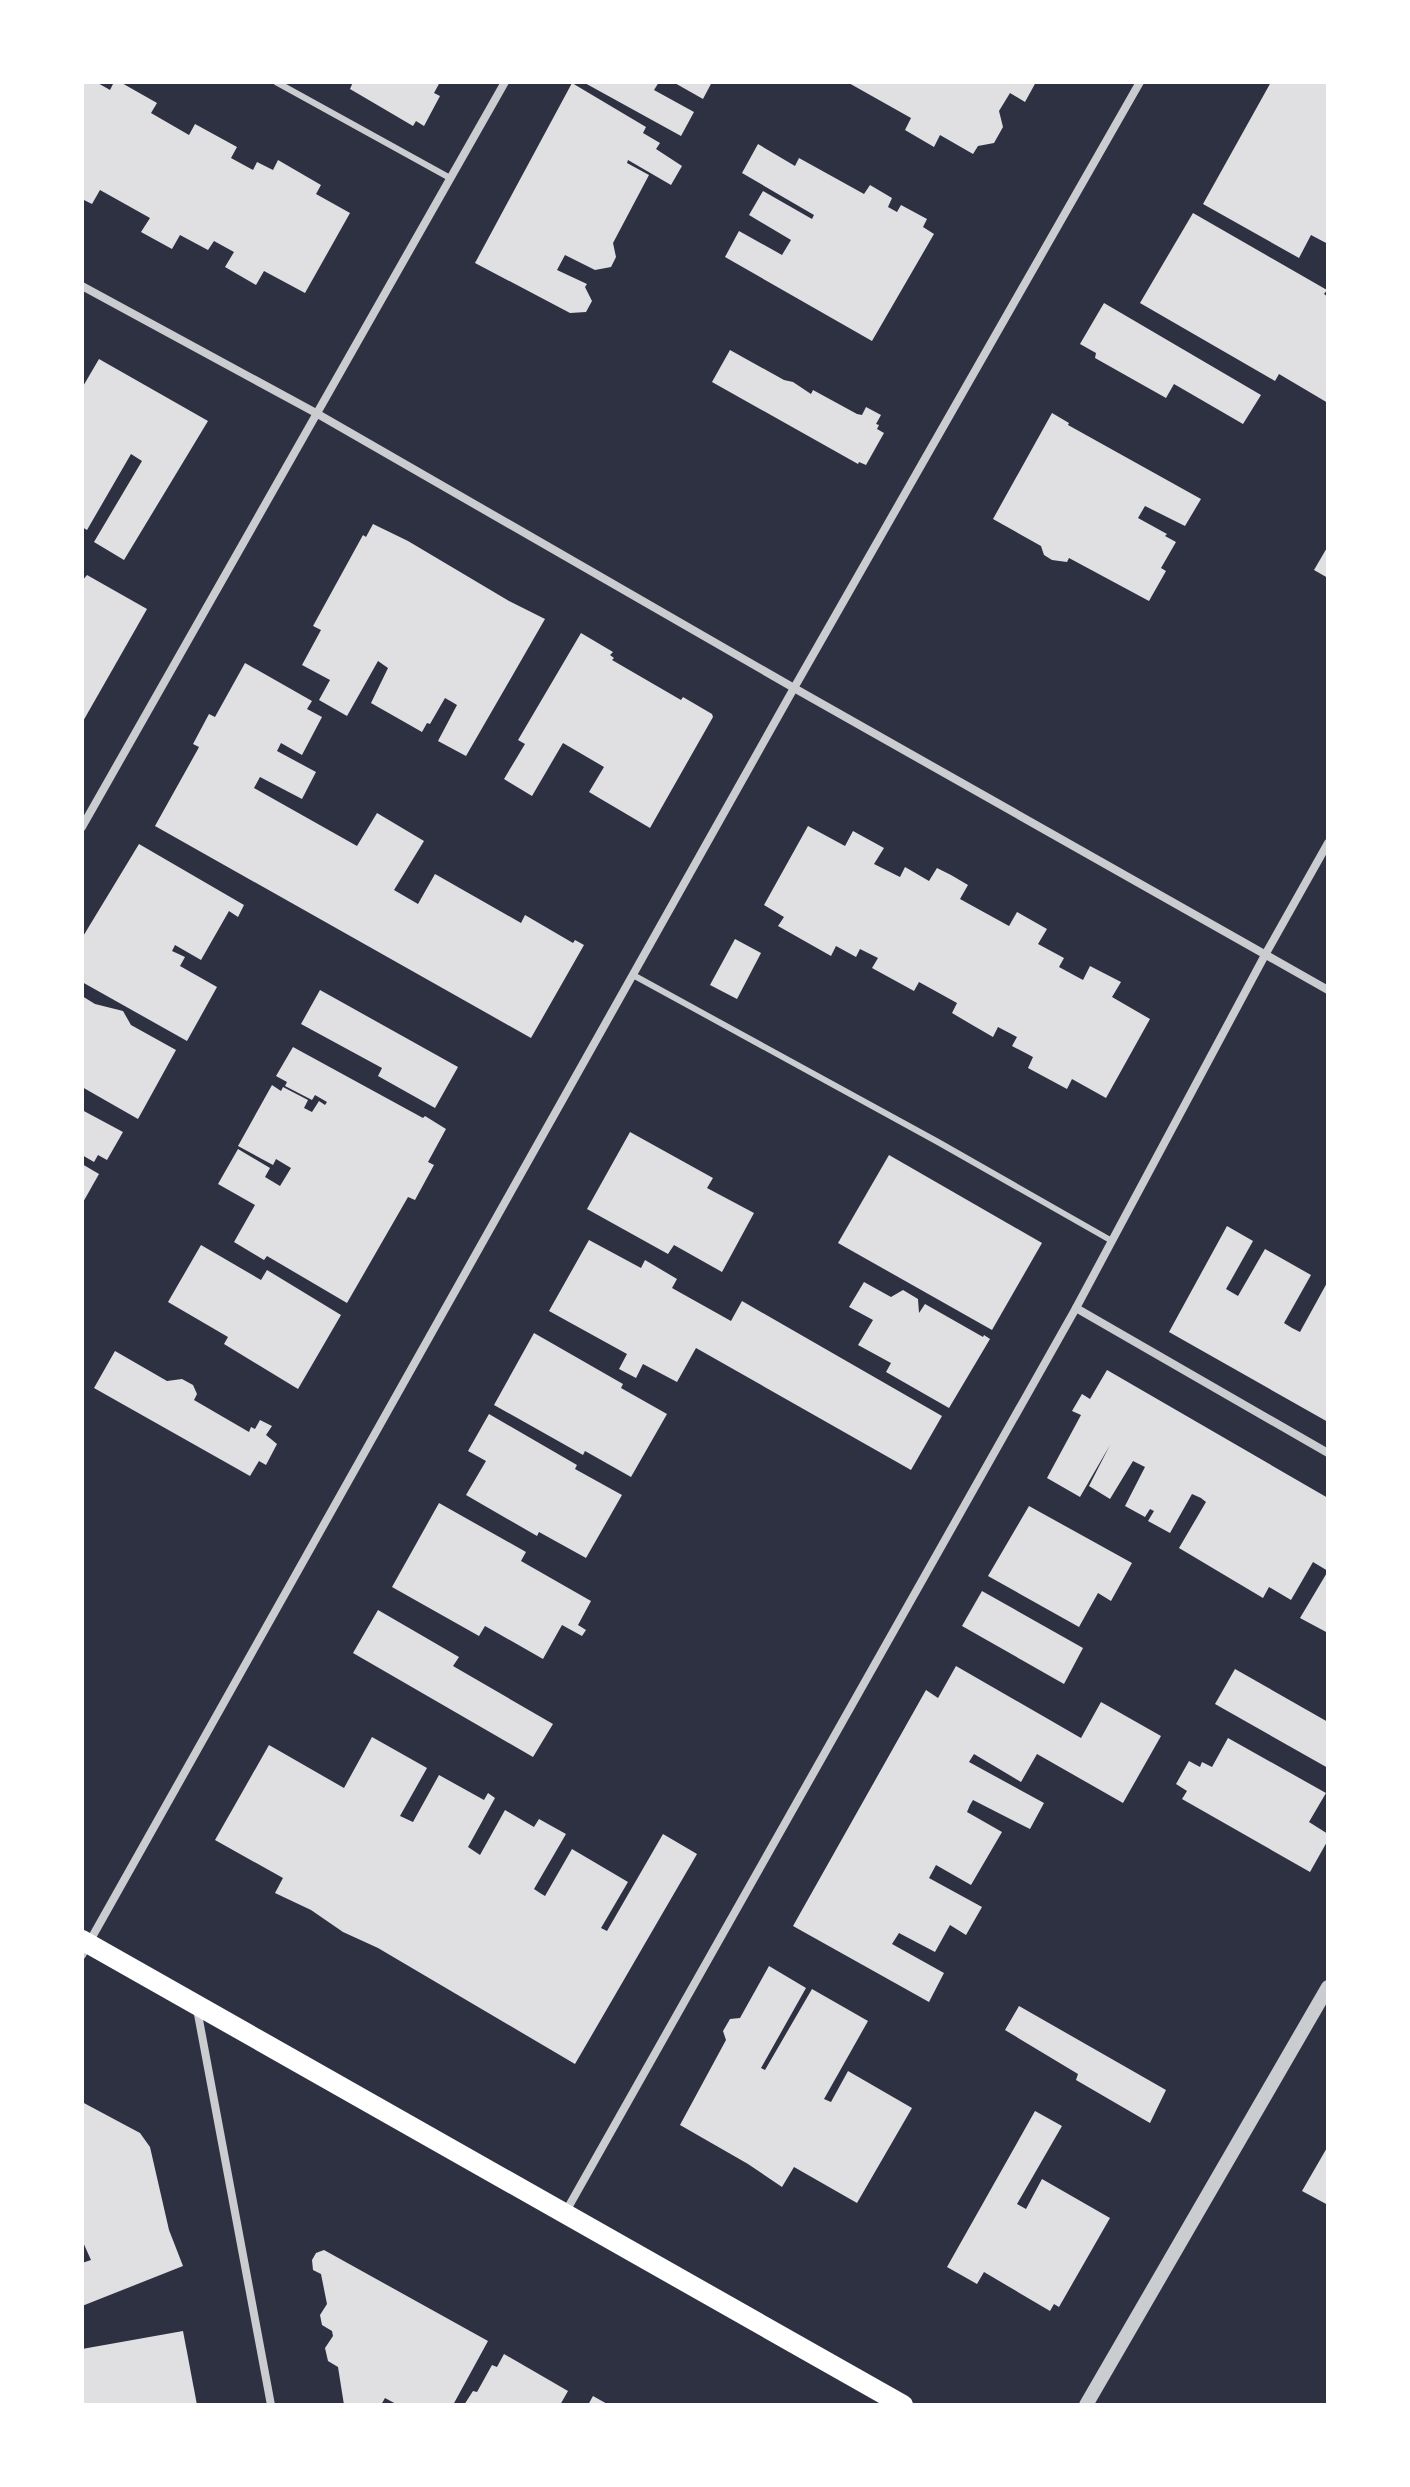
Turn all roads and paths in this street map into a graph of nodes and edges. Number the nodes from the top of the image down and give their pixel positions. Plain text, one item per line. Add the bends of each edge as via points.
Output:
1 (276, 82) edge
2 (505, 82) edge
3 (1140, 82) edge
4 (450, 178) junction
5 (82, 286) edge
6 (316, 413) junction
7 (794, 688) junction
8 (82, 827) edge
9 (1328, 843) edge
10 (1265, 955) junction
11 (633, 975) junction
12 (1328, 990) edge
13 (1112, 1241) junction
14 (1076, 1308) junction
15 (1328, 1453) edge
16 (84, 1946) edge
17 (1328, 1987) edge
18 (196, 2005) junction
19 (564, 2213) junction
20 (271, 2405) edge
21 (903, 2405) edge
22 (1086, 2405) edge

1 - 4 lane
2 - 4 street
3 - 7 street
4 - 6 street
5 - 6 street
6 - 7 street
6 - 8 street
7 - 10 street
7 - 11 street
9 - 10 street
10 - 12 street
10 - 13 street
11 - 13 lane
11 - 16 street
13 - 14 street
14 - 15 street
14 - 19 street
16 - 18 main road
17 - 22 street
18 - 19 main road
18 - 20 street
19 - 21 main road

